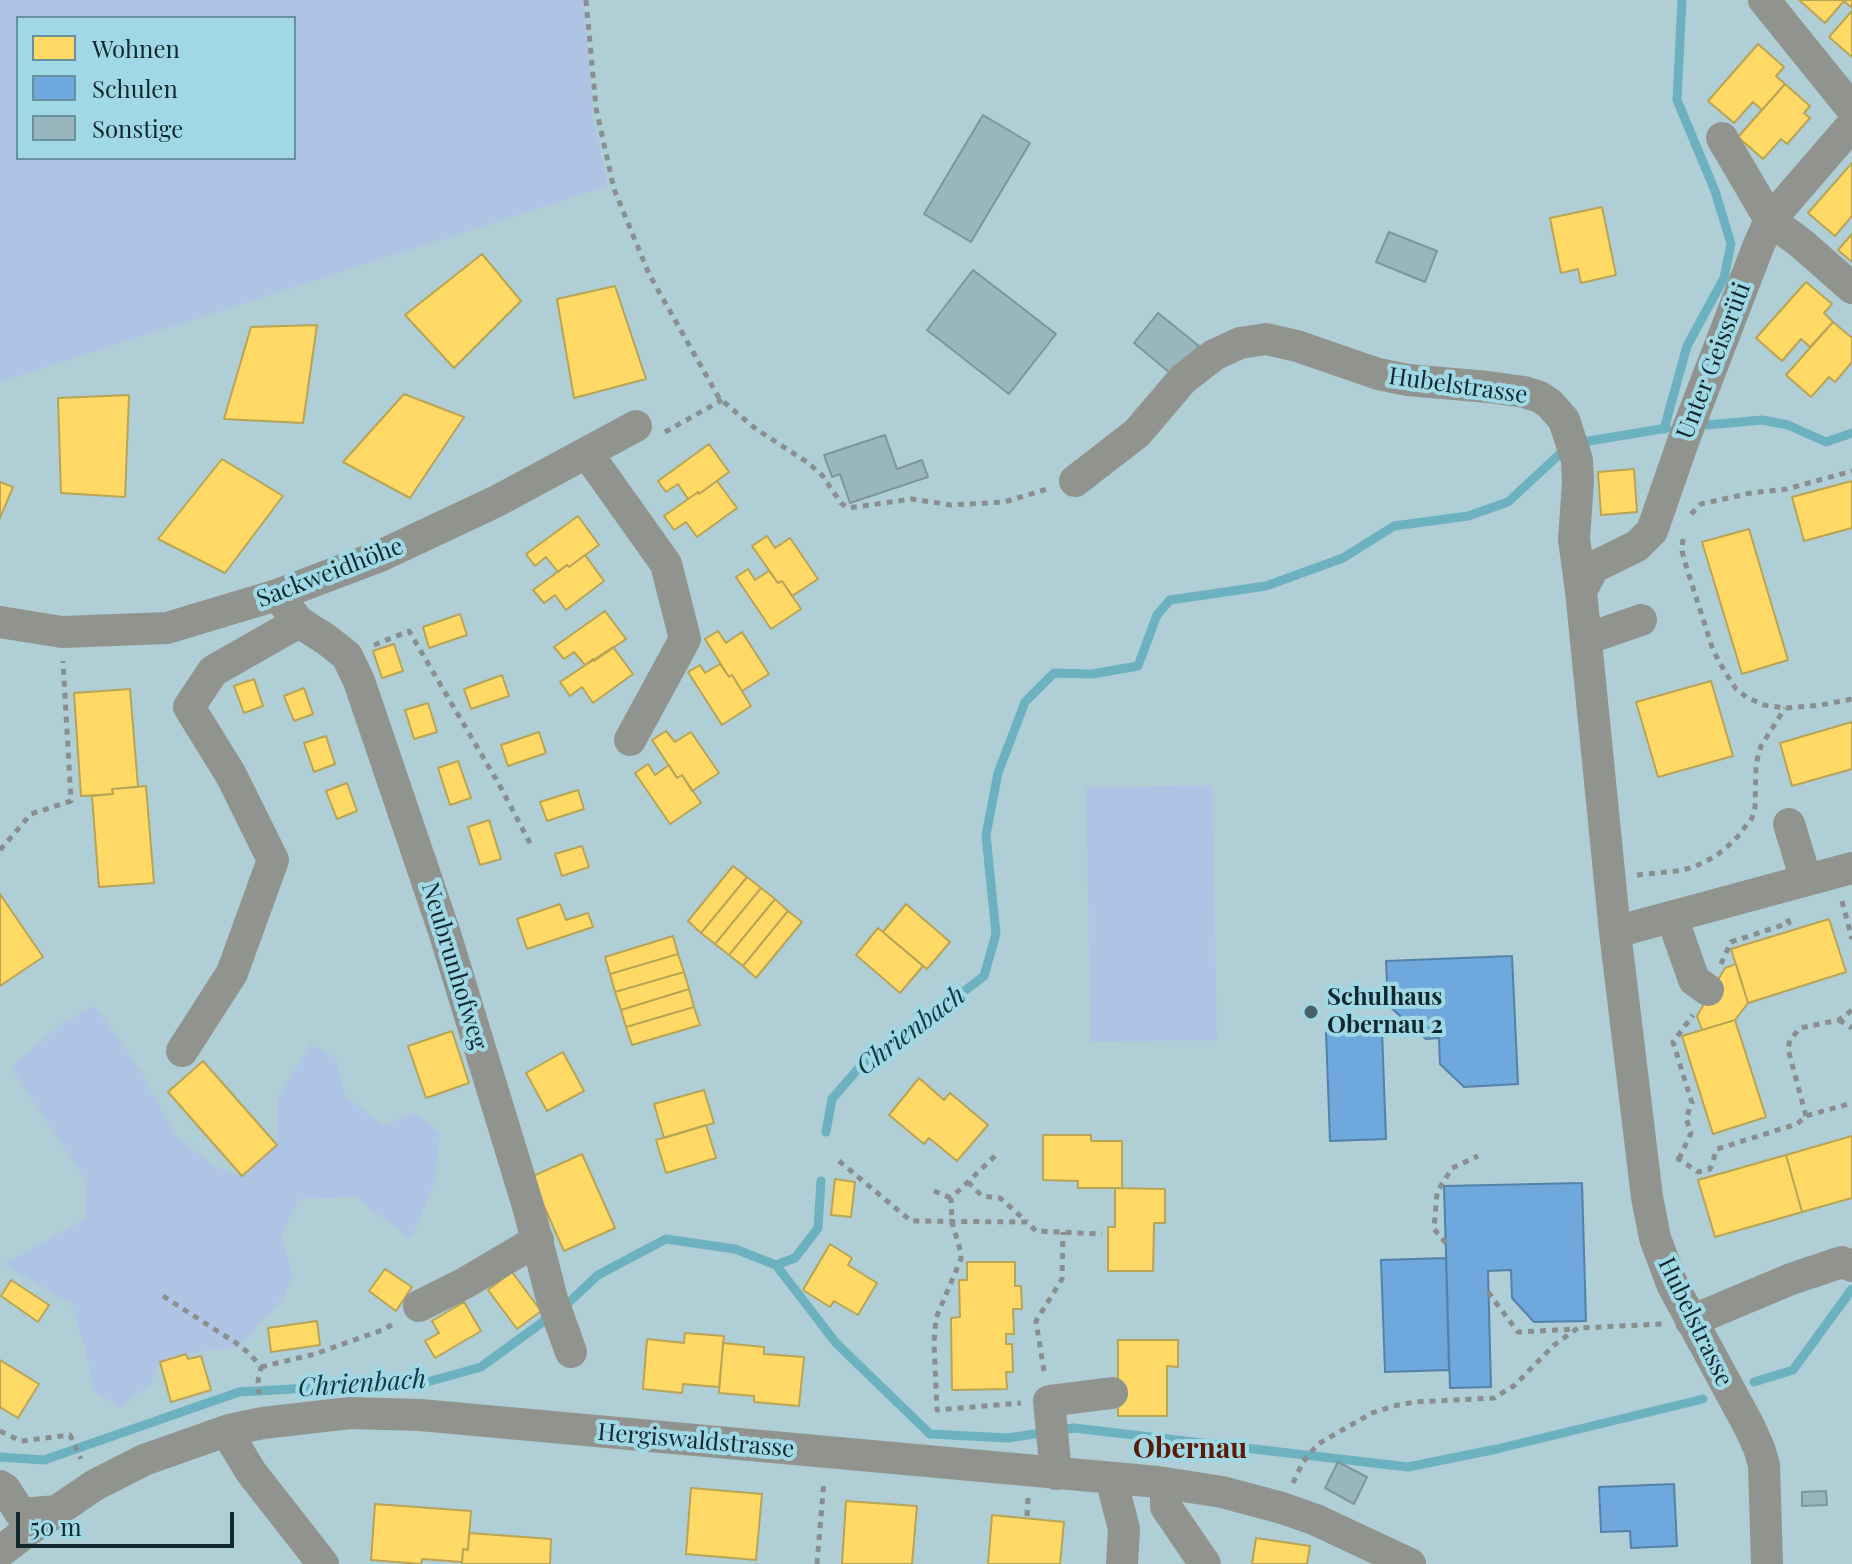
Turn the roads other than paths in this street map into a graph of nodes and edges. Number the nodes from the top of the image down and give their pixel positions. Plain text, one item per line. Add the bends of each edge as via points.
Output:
1 (1764, 0) edge
2 (1852, 109) edge
3 (1852, 125) edge
4 (1722, 138) dead end
5 (1770, 220) junction
6 (1852, 288) edge
7 (636, 426) road end
8 (587, 453) junction
9 (1075, 481) road end
10 (1581, 591) junction
11 (277, 595) junction
12 (1641, 620) dead end
13 (0, 622) edge
14 (299, 622) junction
15 (1586, 639) junction
16 (630, 740) dead end
17 (1789, 824) dead end
18 (1831, 874) edge
19 (1672, 917) junction
20 (1615, 932) junction
21 (1708, 990) road end
22 (182, 1051) dead end
23 (538, 1240) junction
24 (1852, 1266) edge
25 (419, 1306) road end
26 (1691, 1321) junction
27 (571, 1352) dead end
28 (1112, 1393) dead end
29 (229, 1430) junction
30 (1055, 1462) junction
31 (1111, 1478) junction
32 (1166, 1484) junction
33 (0, 1486) edge
34 (57, 1511) junction
35 (0, 1552) edge
36 (323, 1564) edge
37 (1122, 1564) edge
38 (1205, 1564) edge
39 (1410, 1564) edge
40 (1767, 1564) edge

1 - 2 street
3 - 5 street, Unter Geissrüti
4 - 5 street
5 - 6 street
5 - 10 street, Unter Geissrüti via 1652,531 1637,546 1594,567
7 - 8 street, Sackweidhöhe
8 - 11 street, Sackweidhöhe via 380,556
8 - 16 street via 666,564 685,639
9 - 10 street, Hubelstrasse via 1137,433 1183,379 1240,343 1266,339 1378,374 1524,392 1550,404 1564,420 1577,460 1574,539
10 - 15 street, Hubelstrasse
11 - 13 street, Sackweidhöhe via 167,628 62,632
11 - 14 street, Neubrunhofweg
12 - 15 street
14 - 22 street via 213,671 189,707 231,775 273,860 232,973
14 - 23 street, Neubrunhofweg via 347,656 359,681 445,934
15 - 20 street, Hubelstrasse
17 - 18 street
18 - 19 street
19 - 20 street
19 - 21 street via 1694,980
20 - 26 street, Hubelstrasse via 1655,1238
23 - 25 street
23 - 27 street, Neubrunhofweg
24 - 26 street via 1842,1262 1791,1279
26 - 40 street, Hubelstrasse via 1749,1426 1764,1465
28 - 30 street via 1050,1406
29 - 30 street, Hergiswaldstrasse via 350,1413 420,1415
29 - 34 street, Hergiswaldstrasse via 144,1460
29 - 36 street via 251,1472
30 - 31 street, Hergiswaldstrasse
31 - 32 street, Hergiswaldstrasse
31 - 37 street via 1124,1529
32 - 38 street via 1166,1507
32 - 39 street, Hergiswaldstrasse via 1282,1508
33 - 34 street via 21,1514
34 - 35 street, Hergiswaldstrasse

